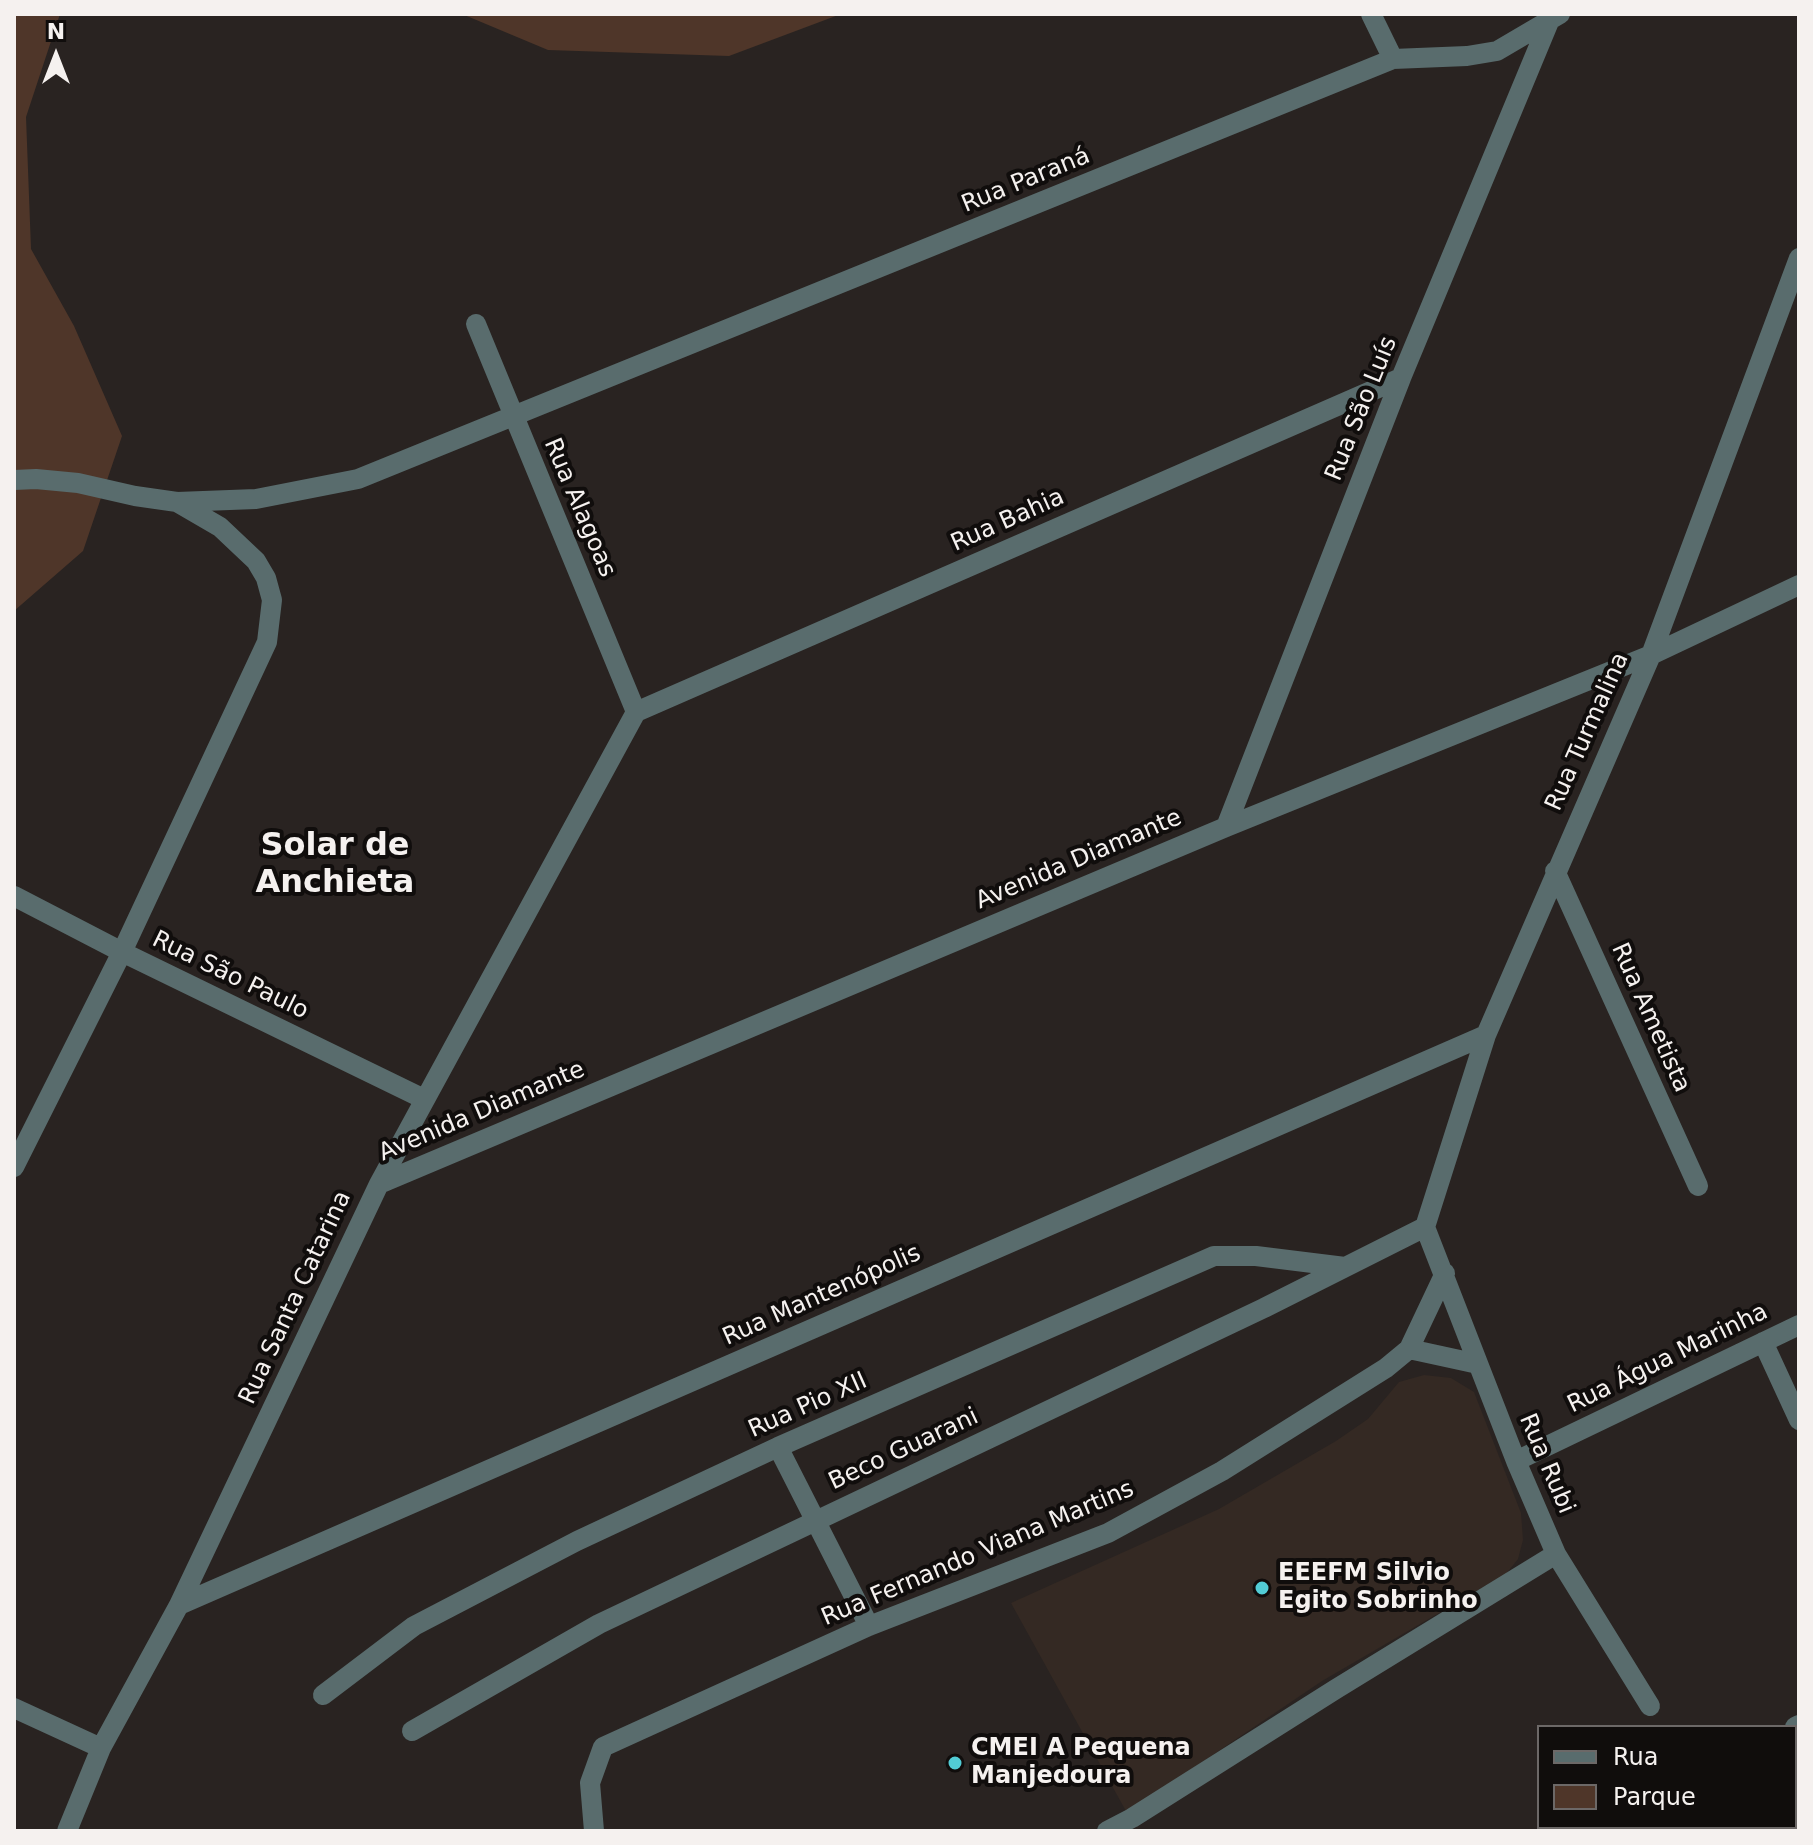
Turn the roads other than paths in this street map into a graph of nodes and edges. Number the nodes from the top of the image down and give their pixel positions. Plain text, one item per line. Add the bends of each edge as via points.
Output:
1 (1371, 14) edge
2 (1554, 15) edge
3 (1393, 59) junction
4 (1799, 258) edge
5 (476, 324) dead end
6 (1401, 378) junction
7 (513, 417) junction
8 (14, 480) edge
9 (177, 502) junction
10 (1799, 585) edge
11 (1651, 655) junction
12 (636, 712) junction
13 (1226, 827) junction
14 (1555, 871) junction
15 (14, 896) edge
16 (122, 952) junction
17 (1486, 1035) junction
18 (424, 1099) junction
19 (14, 1167) edge
20 (379, 1184) junction
21 (1698, 1186) dead end
22 (1425, 1227) junction
23 (1346, 1267) junction
24 (1445, 1273) junction
25 (1799, 1325) edge
26 (1763, 1342) junction
27 (1409, 1349) junction
28 (1478, 1364) junction
29 (1799, 1420) edge
30 (778, 1447) junction
31 (1516, 1461) junction
32 (815, 1522) junction
33 (1556, 1554) junction
34 (179, 1605) junction
35 (869, 1626) junction
36 (323, 1695) dead end
37 (1650, 1706) dead end
38 (14, 1708) edge
39 (412, 1731) dead end
40 (101, 1748) junction
41 (67, 1831) edge
42 (594, 1831) edge
43 (1107, 1831) edge

1 - 3 street
2 - 3 street, Rua Paraná via 1497,51
2 - 6 street, Rua São Luís
3 - 7 street, Rua Paraná
4 - 11 street, Rua Turmalina
5 - 7 street, Rua Alagoas
6 - 12 street, Rua Bahia
6 - 13 street, Rua São Luís
7 - 9 street, Rua Paraná via 358,479 256,499
7 - 12 street, Rua Alagoas
8 - 9 street via 78,483
9 - 16 street via 220,527 256,561 266,578 272,612 267,642
10 - 11 street, Avenida Diamante
11 - 13 street, Avenida Diamante
11 - 14 street, Rua Turmalina
12 - 18 street, Rua Santa Catarina
13 - 20 street, Avenida Diamante
14 - 17 street, Rua Turmalina
14 - 21 street, Rua Ametista
15 - 16 street, Rua São Paulo
16 - 18 street, Rua São Paulo
16 - 19 street
17 - 22 street, Rua Turmalina
17 - 34 street, Rua Mantenópolis
18 - 20 street, Rua Santa Catarina
20 - 34 street, Rua Santa Catarina
22 - 23 street, Beco Guarani
22 - 24 street, Rua Rubi
23 - 30 street, Rua Pio XII via 1214,1256
23 - 32 street, Beco Guarani
24 - 27 street, Rua Fernando Viana Martins
24 - 28 street, Rua Rubi
25 - 26 street, Rua Água Marinha
26 - 29 street
26 - 31 street, Rua Água Marinha
27 - 28 street
27 - 35 street, Rua Fernando Viana Martins via 1222,1471 1108,1533
28 - 31 street, Rua Rubi
30 - 32 street
30 - 36 street, Rua Pio XII via 577,1541 414,1626
31 - 33 street, Rua Rubi
32 - 35 street
32 - 39 street, Beco Guarani via 599,1624
33 - 37 street, Rua Rubi
33 - 43 street
34 - 40 street, Rua Santa Catarina
35 - 42 street, Rua Fernando Viana Martins via 603,1747 590,1783
38 - 40 street
40 - 41 street, Rua Santa Catarina

